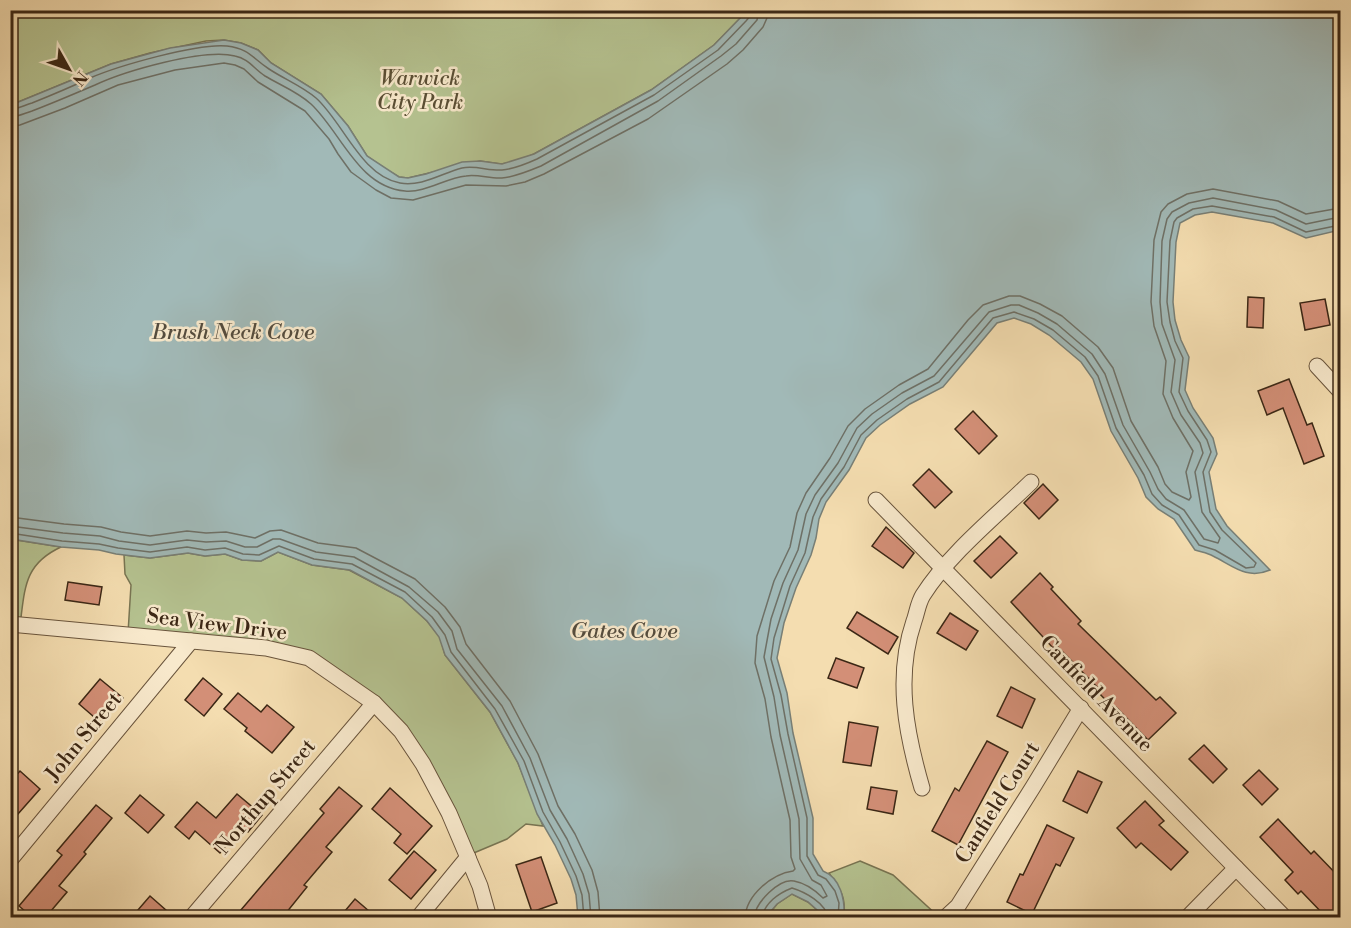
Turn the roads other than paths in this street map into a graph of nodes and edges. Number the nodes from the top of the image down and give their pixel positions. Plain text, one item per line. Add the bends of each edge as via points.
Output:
1 (1317, 366) dead end
2 (1341, 392) edge
3 (1031, 482) dead end
4 (876, 500) dead end
5 (943, 568) junction
6 (10, 624) edge
7 (191, 641) junction
8 (374, 703) junction
9 (1081, 708) junction
10 (922, 788) dead end
11 (468, 857) junction
12 (10, 860) edge
13 (1236, 868) junction
14 (191, 918) edge
15 (418, 918) edge
16 (489, 918) edge
17 (945, 918) edge
18 (1187, 918) edge
19 (1285, 918) edge

1 - 2 street
3 - 5 street
4 - 5 street, Canfield Avenue
5 - 9 street, Canfield Avenue
5 - 10 street via 922,597 906,645 903,699 910,748
6 - 7 street, Sea View Drive
7 - 8 street, Sea View Drive via 266,648 309,658
7 - 12 street, John Street
8 - 11 street, Sea View Drive via 423,764
8 - 14 street, Northup Street
9 - 13 street, Canfield Avenue
9 - 17 street, Canfield Court via 958,906
11 - 15 street
11 - 16 street, Sea View Drive
13 - 18 street
13 - 19 street, Canfield Avenue

